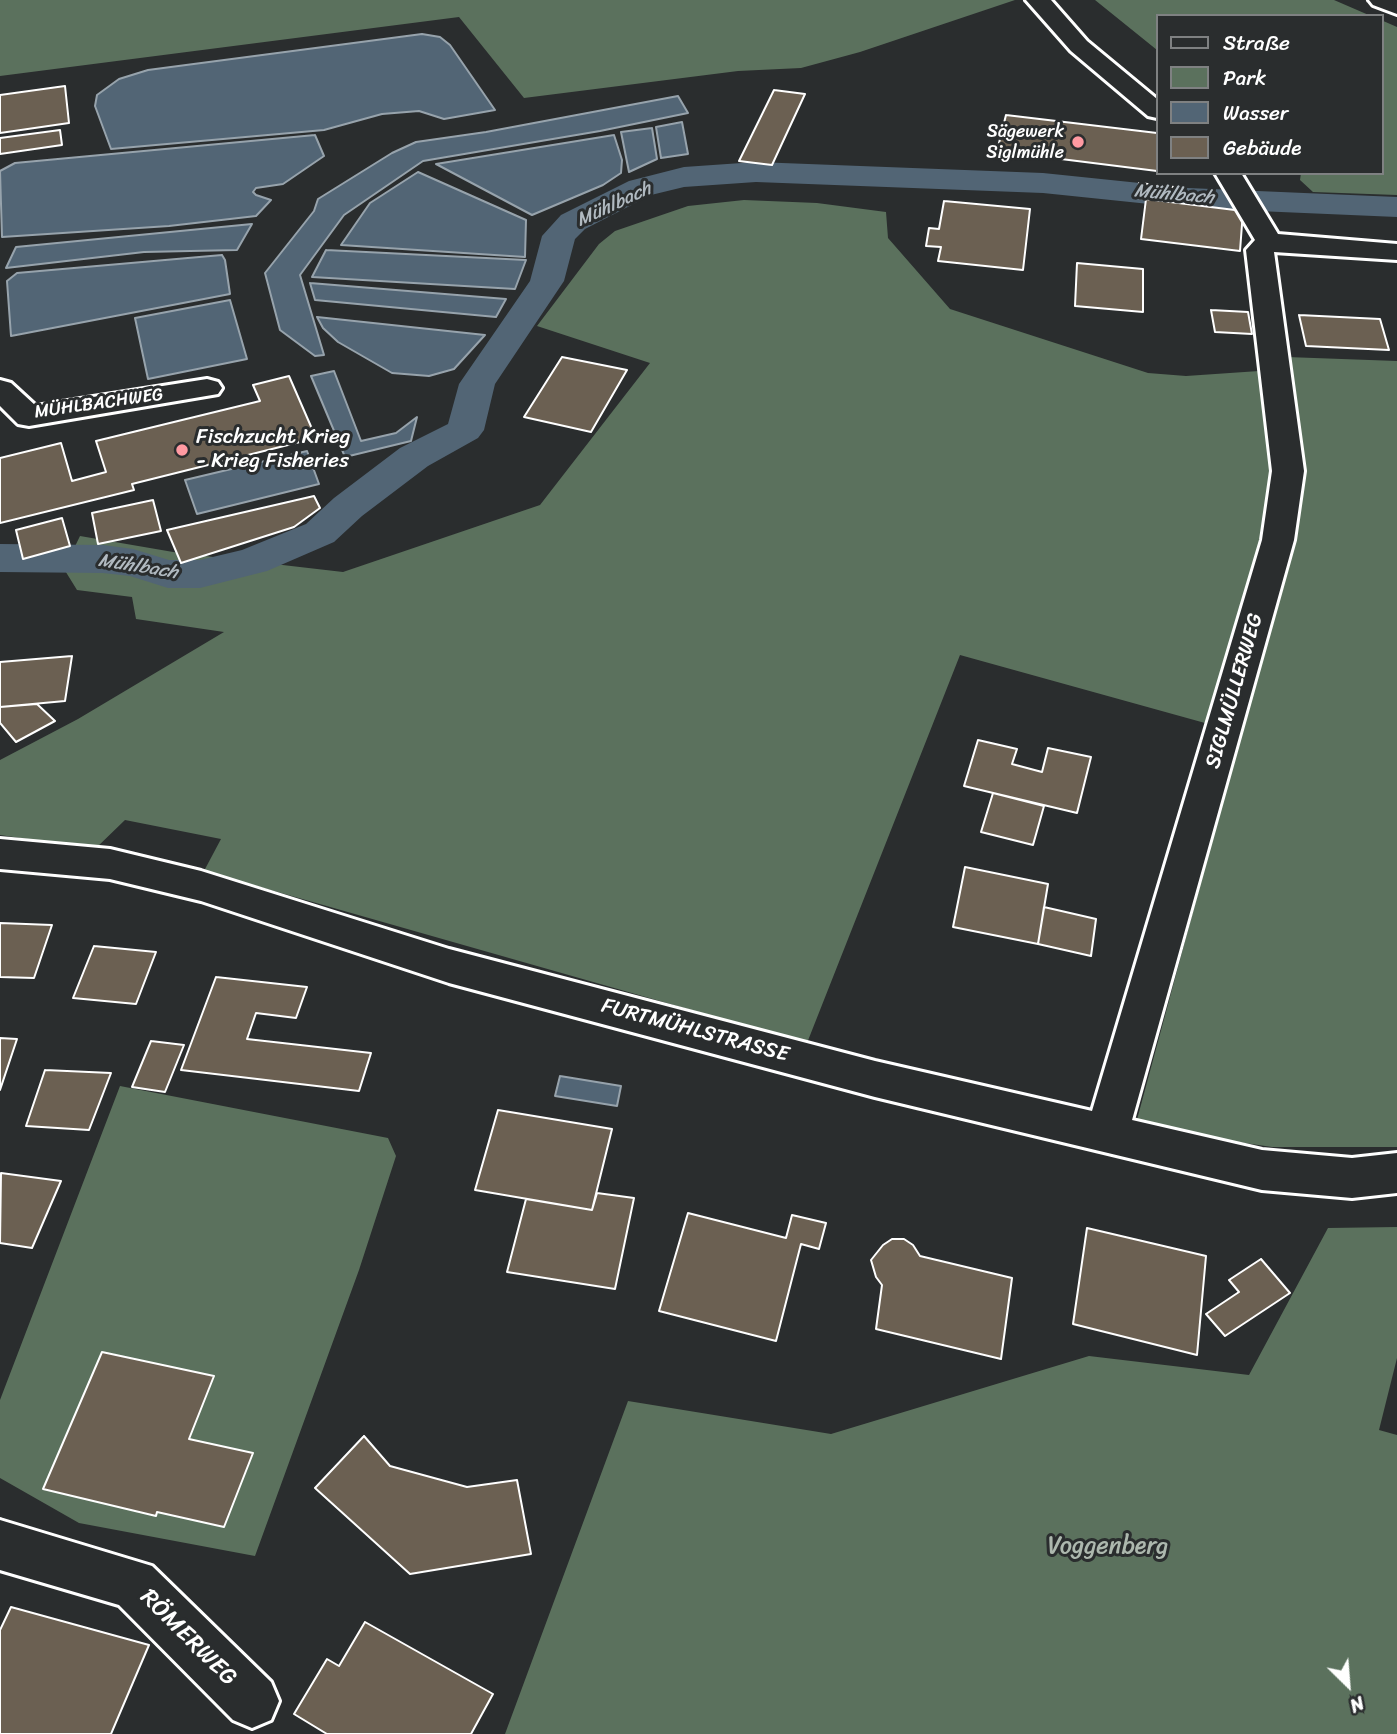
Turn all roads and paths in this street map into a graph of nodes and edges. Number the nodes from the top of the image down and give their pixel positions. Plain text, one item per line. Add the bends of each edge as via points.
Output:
1 (1038, 0) edge
2 (1381, 0) edge
3 (1397, 7) edge
4 (1156, 110) edge
5 (1228, 175) edge
6 (1269, 242) junction
7 (1397, 252) edge
8 (207, 388) dead end
9 (0, 389) edge
10 (0, 854) edge
11 (1107, 1134) junction
12 (1397, 1173) edge
13 (0, 1545) edge
14 (252, 1701) dead end

1 - 4 street via 1079,46
2 - 3 street
5 - 6 street
6 - 7 street
6 - 11 street, SIGLMÜLLERWEG via 1260,250 1260,260 1288,471 1278,540
8 - 9 street, MÜHLBACHWEG via 29,417
10 - 11 street, FURTMÜHLSTRASSE via 110,864 201,886 449,966 874,1079
11 - 12 street, FURTMÜHLSTRASSE via 1262,1170 1352,1178
13 - 14 street, RÖMERWEG via 134,1584

